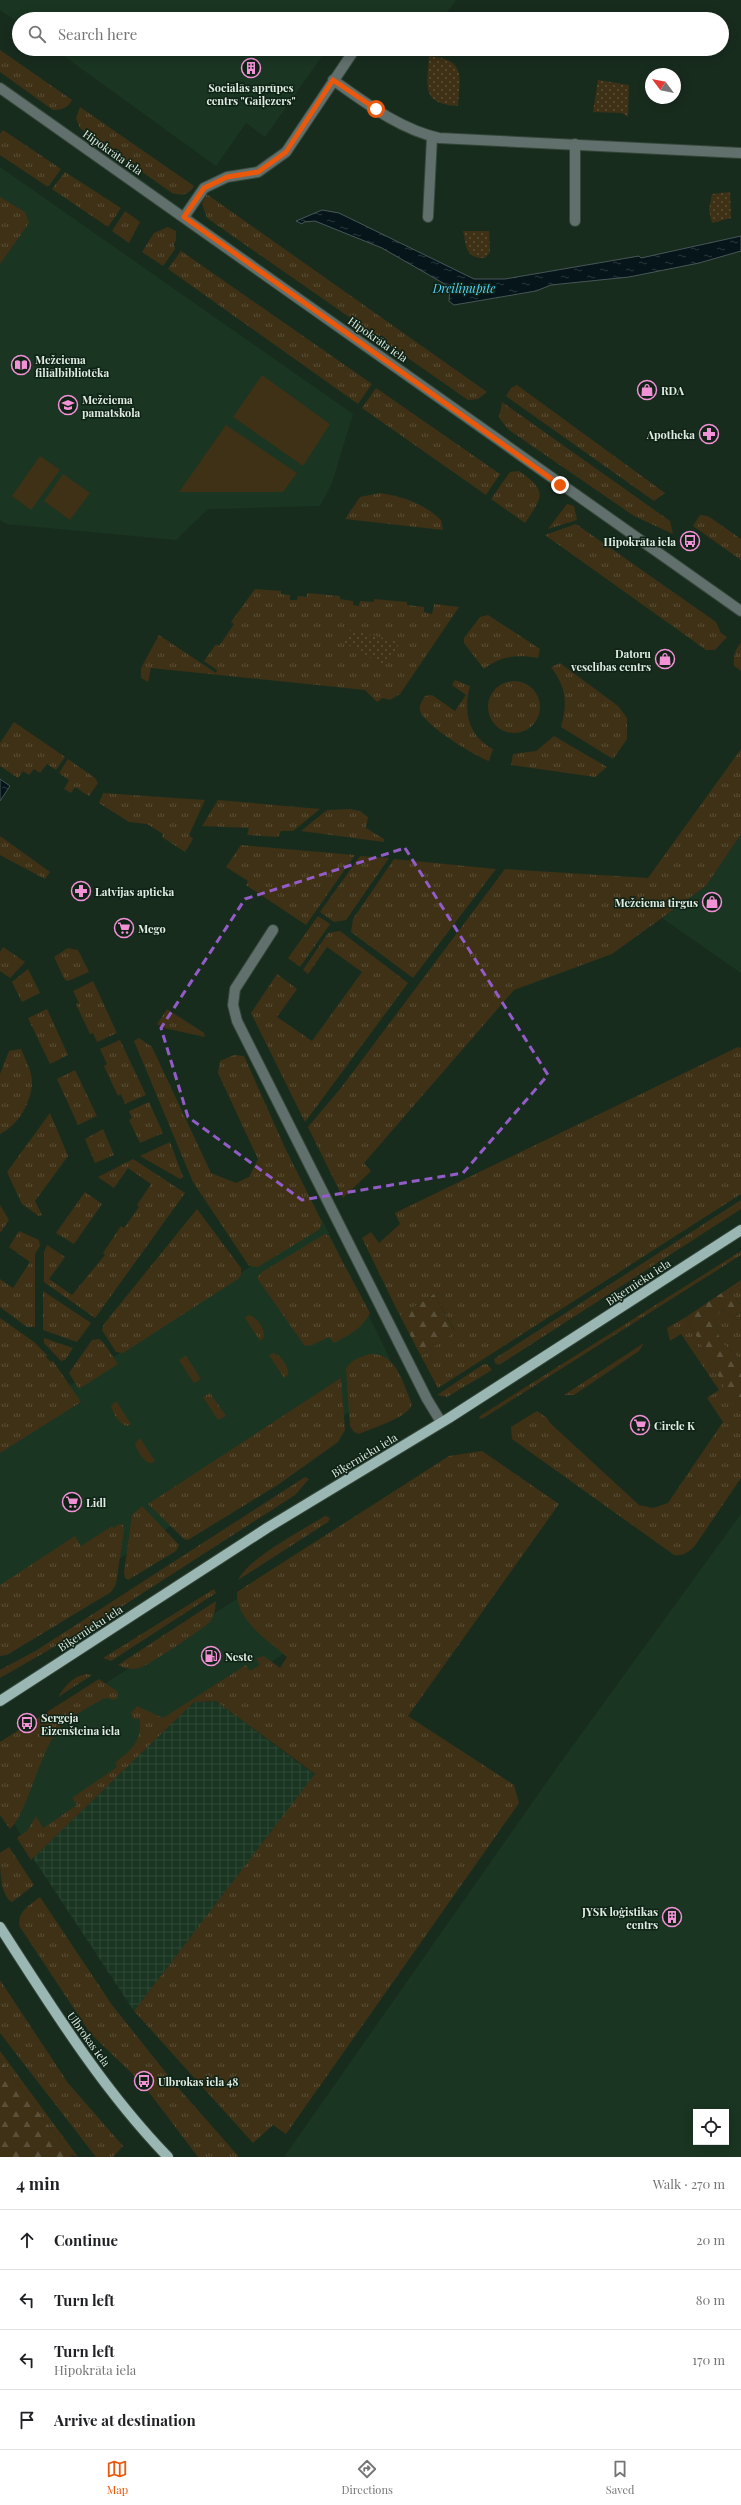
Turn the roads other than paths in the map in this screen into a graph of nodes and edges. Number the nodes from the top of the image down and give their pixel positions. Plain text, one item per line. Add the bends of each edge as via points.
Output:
1 (350, 56) edge
2 (333, 80) junction
3 (0, 88) edge
4 (432, 136) junction
5 (575, 144) junction
6 (741, 153) edge
7 (184, 217) junction
8 (428, 217) dead end
9 (575, 220) dead end
10 (741, 611) edge
11 (273, 930) dead end
12 (741, 1230) edge
13 (442, 1422) junction
14 (0, 1701) edge
15 (0, 1927) edge
16 (168, 2157) edge

1 - 2 street
2 - 4 street via 396,122 419,134
2 - 7 street via 286,152 258,172 227,177 204,188
3 - 7 street, Hipokrāta iela
4 - 5 street via 466,140
4 - 8 street
5 - 6 street
5 - 9 street
7 - 10 street, Hipokrāta iela
11 - 13 street via 235,989 233,1005 237,1021 427,1399
12 - 13 main road, Biķernieku iela
13 - 14 main road, Biķernieku iela via 267,1528
15 - 16 main road, Ulbrokas iela via 63,2025 144,2132

